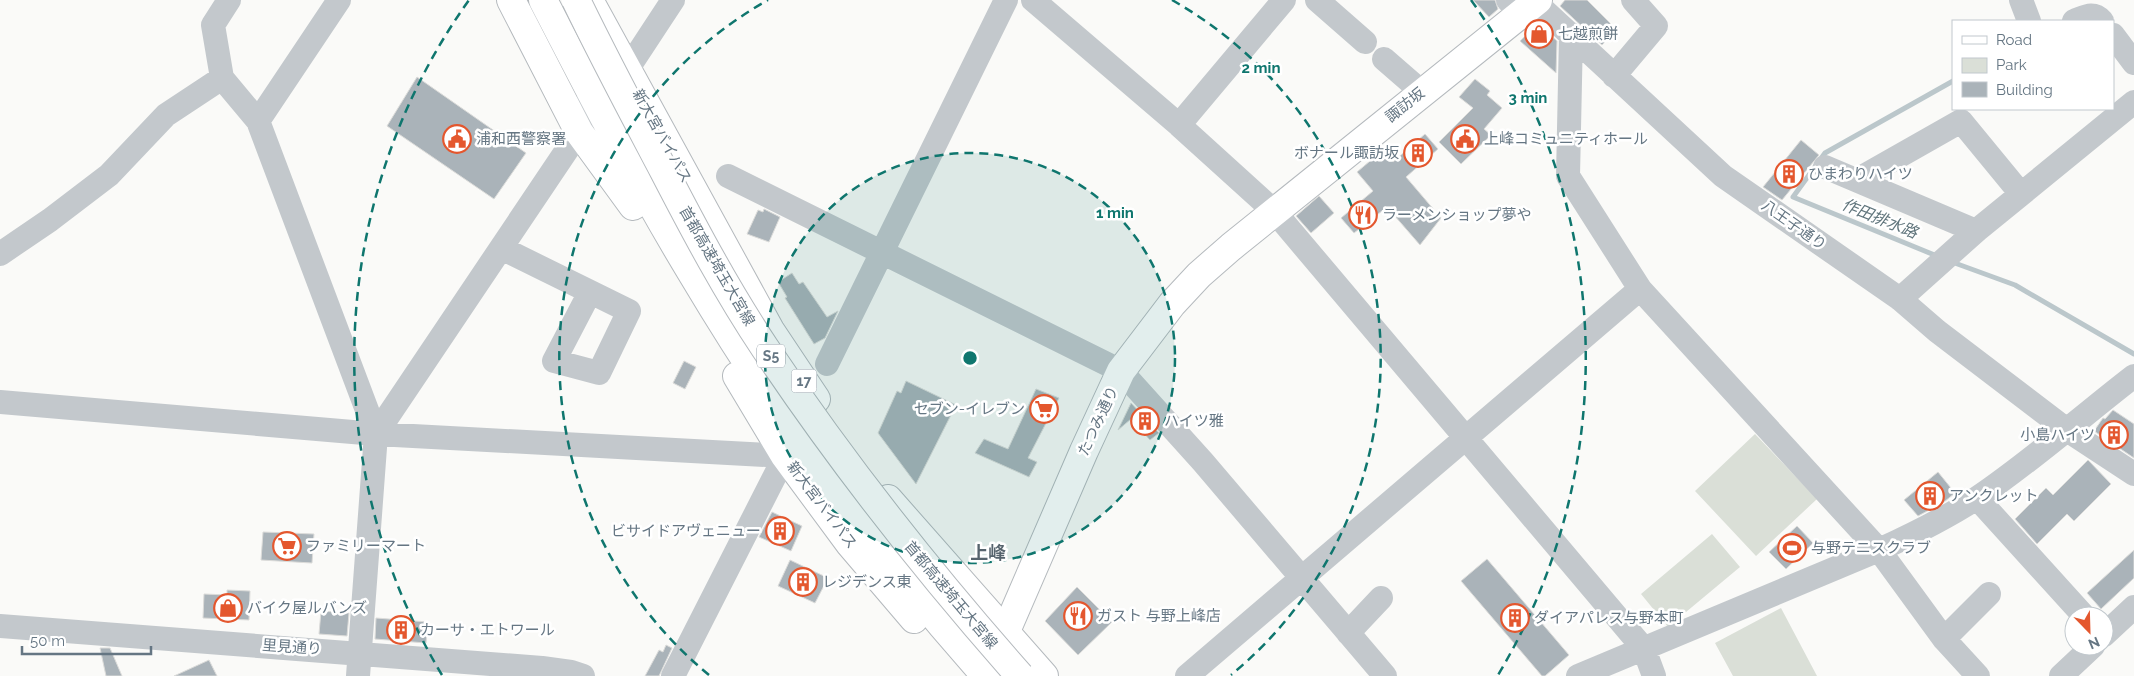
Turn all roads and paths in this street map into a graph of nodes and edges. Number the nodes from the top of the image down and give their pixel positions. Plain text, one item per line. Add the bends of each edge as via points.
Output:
1 (229, 0) edge
2 (339, 0) edge
3 (511, 0) edge
4 (536, 0) edge
5 (543, 0) edge
6 (576, 0) edge
7 (588, 0) edge
8 (594, 0) edge
9 (673, 0) edge
10 (1006, 0) edge
11 (1033, 0) edge
12 (1284, 0) edge
13 (1318, 0) edge
14 (1633, 0) edge
15 (2021, 0) edge
16 (1525, 4) edge
17 (2029, 20) edge
18 (2077, 20) edge
19 (2101, 20) edge
20 (1571, 34) junction
21 (2114, 36) edge
22 (1365, 42) dead end
23 (622, 59) junction
24 (1384, 59) dead end
25 (2134, 62) edge
26 (1614, 76) junction
27 (222, 78) junction
28 (1422, 92) junction
29 (2134, 102) edge
30 (587, 103) junction
31 (258, 121) junction
32 (1179, 125) junction
33 (579, 132) junction
34 (1825, 167) dead end
35 (728, 176) dead end
36 (1857, 180) junction
37 (2021, 194) junction
38 (633, 206) junction
39 (1274, 211) junction
40 (1976, 231) junction
41 (501, 248) junction
42 (882, 251) junction
43 (0, 254) edge
44 (1640, 290) junction
45 (590, 292) dead end
46 (1900, 299) junction
47 (827, 364) dead end
48 (1121, 371) junction
49 (2128, 380) edge
50 (0, 402) edge
51 (2067, 430) junction
52 (376, 434) junction
53 (1467, 438) junction
54 (785, 456) junction
55 (2134, 474) edge
56 (1977, 498) junction
57 (1879, 550) junction
58 (1301, 578) junction
59 (1989, 594) dead end
60 (1381, 598) dead end
61 (2075, 606) edge
62 (2134, 607) edge
63 (0, 626) edge
64 (2114, 626) edge
65 (1005, 633) junction
66 (1348, 633) junction
67 (1944, 639) junction
68 (1644, 649) junction
69 (359, 652) junction
70 (2083, 656) edge
71 (2066, 674) edge
72 (358, 676) edge
73 (583, 676) edge
74 (673, 676) edge
75 (962, 676) edge
76 (986, 676) edge
77 (1020, 676) edge
78 (1044, 676) edge
79 (1187, 676) edge
80 (1385, 676) edge
81 (1578, 676) edge
82 (1654, 676) edge
83 (1978, 676) edge

1 - 27 street via 213,25
2 - 31 street
3 - 33 main road
4 - 30 main road, 新大宮バイパス
5 - 76 main road, 首都高速埼玉大宮線 / S5 via 688,267 751,367 841,497
6 - 77 main road, 首都高速埼玉大宮線 / S5, bridge via 710,260 764,347 907,542
7 - 23 main road, 新大宮バイパス / 17
8 - 23 main road, 17
9 - 23 street
10 - 42 street
11 - 32 street
12 - 32 street
13 - 22 street
14 - 26 street via 1656,26
15 - 17 street
16 - 20 street, 八王子通り
16 - 28 main road, 諏訪坂
18 - 19 street via 2093,14
20 - 26 street, 八王子通り
20 - 44 street via 1568,176
21 - 25 street
23 - 65 main road, 新大宮バイパス / 17 via 766,321 863,470
24 - 28 street
26 - 46 street, 八王子通り via 1723,176
27 - 31 street
27 - 43 street via 166,115 108,175
28 - 39 main road, 諏訪坂
29 - 37 street
30 - 33 street
30 - 38 main road, 新大宮バイパス
31 - 52 street
32 - 39 street
33 - 38 main road
33 - 41 street
34 - 36 street
35 - 42 street
36 - 37 street via 1961,121
36 - 40 street
37 - 40 street
38 - 54 main road, 新大宮バイパス
39 - 48 main road, たつみ通り via 1199,275 1172,304
39 - 53 street
40 - 46 street
41 - 45 street
41 - 52 street
42 - 47 street
42 - 48 street
44 - 53 street
44 - 57 street
46 - 51 street, 八王子通り
48 - 58 street
48 - 65 main road, たつみ通り
49 - 51 street
50 - 52 street
51 - 55 street, 八王子通り
51 - 56 street
52 - 54 street
52 - 69 street
53 - 58 street
53 - 68 street
54 - 74 street
54 - 75 main road, 新大宮バイパス via 850,544
56 - 57 street via 1926,529
56 - 61 street
57 - 67 street
57 - 68 street
58 - 66 street
58 - 79 street
59 - 67 street
60 - 66 street
62 - 64 street
63 - 69 street, 里見通り
65 - 76 main road, たつみ通り
65 - 78 main road, 新大宮バイパス / 17
66 - 80 street
67 - 83 street
68 - 81 street
68 - 82 street
69 - 72 street
69 - 73 street, 里見通り via 542,668
70 - 71 street

